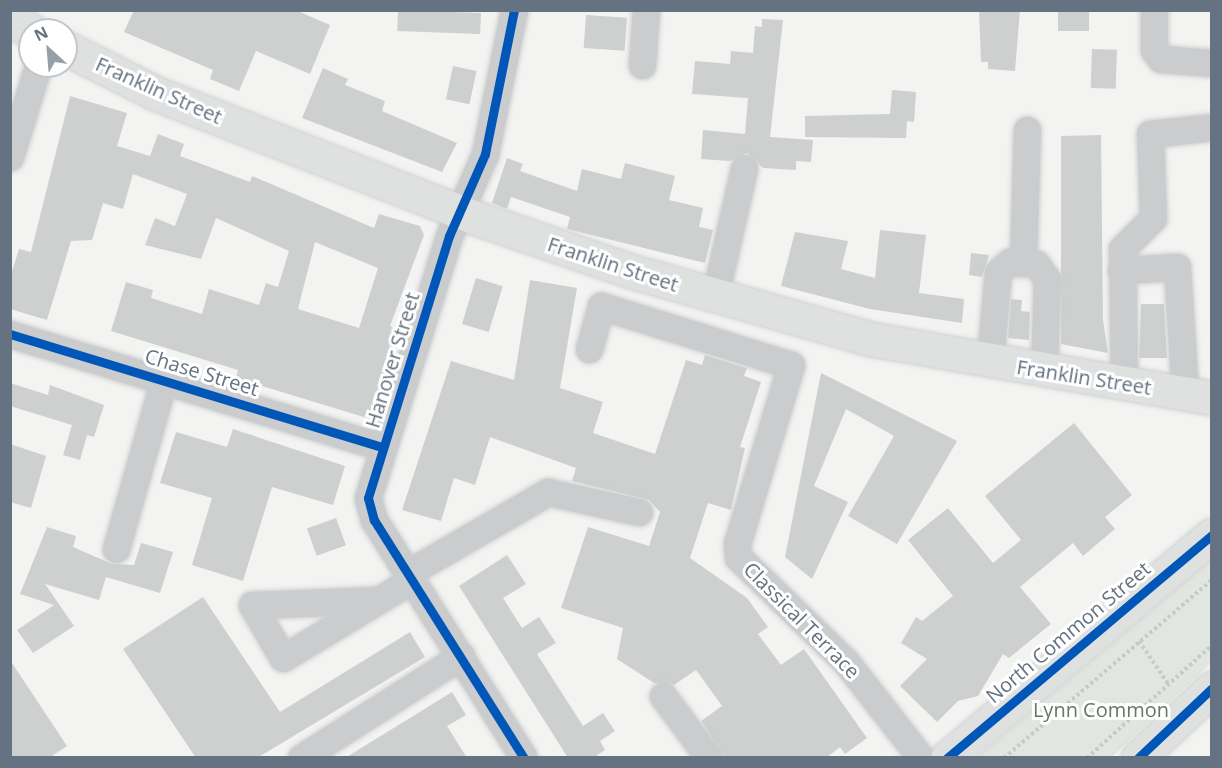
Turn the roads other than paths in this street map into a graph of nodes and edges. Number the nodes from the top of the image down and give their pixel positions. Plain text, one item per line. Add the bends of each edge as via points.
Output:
1 (514, 10) edge
2 (646, 10) edge
3 (1154, 10) edge
4 (78, 54) edge
5 (1212, 63) edge
6 (642, 65) dead end
7 (34, 78) edge
8 (1212, 127) edge
9 (1027, 130) dead end
10 (10, 157) edge
11 (744, 168) dead end
12 (460, 212) junction
13 (1023, 263) junction
14 (1121, 270) junction
15 (631, 271) junction
16 (716, 296) junction
17 (622, 312) junction
18 (10, 334) edge
19 (590, 349) dead end
20 (990, 361) junction
21 (1044, 370) junction
22 (164, 379) junction
23 (1124, 384) junction
24 (1203, 395) edge
25 (383, 447) junction
26 (639, 512) dead end
27 (1212, 535) edge
28 (116, 549) dead end
29 (410, 576) junction
30 (377, 600) dead end
31 (460, 656) junction
32 (1212, 688) edge
33 (663, 696) dead end
34 (301, 758) edge
35 (524, 758) edge
36 (709, 758) edge
37 (921, 758) edge
38 (947, 758) edge
39 (1138, 758) edge

1 - 12 street, Hanover Street via 485,154
2 - 6 street
3 - 5 street via 1154,50 1161,59
4 - 12 main road, Franklin Street via 155,93
7 - 10 street
8 - 14 street via 1150,134 1153,218 1122,249
9 - 13 street
11 - 16 street
12 - 15 main road, Franklin Street
12 - 25 street, Hanover Street
13 - 20 street via 1010,262 998,272
13 - 21 street via 1036,264 1047,279
14 - 23 street
14 - 24 street via 1178,267
15 - 16 main road, Franklin Street
15 - 17 street
16 - 20 main road, Franklin Street via 848,333
17 - 19 street via 601,306
17 - 37 street, Classical Terrace via 791,365 737,544 738,556 846,662
18 - 22 street, Chase Street
20 - 21 main road, Franklin Street
21 - 23 main road, Franklin Street
22 - 25 street, Chase Street
22 - 28 street
23 - 24 main road, Franklin Street
25 - 29 street, Hanover Street via 368,506
26 - 29 street via 548,492
27 - 38 main road, North Common Street
29 - 30 street
29 - 31 street, Hanover Street
31 - 34 street
31 - 35 street, Hanover Street
32 - 39 main road
33 - 36 street

